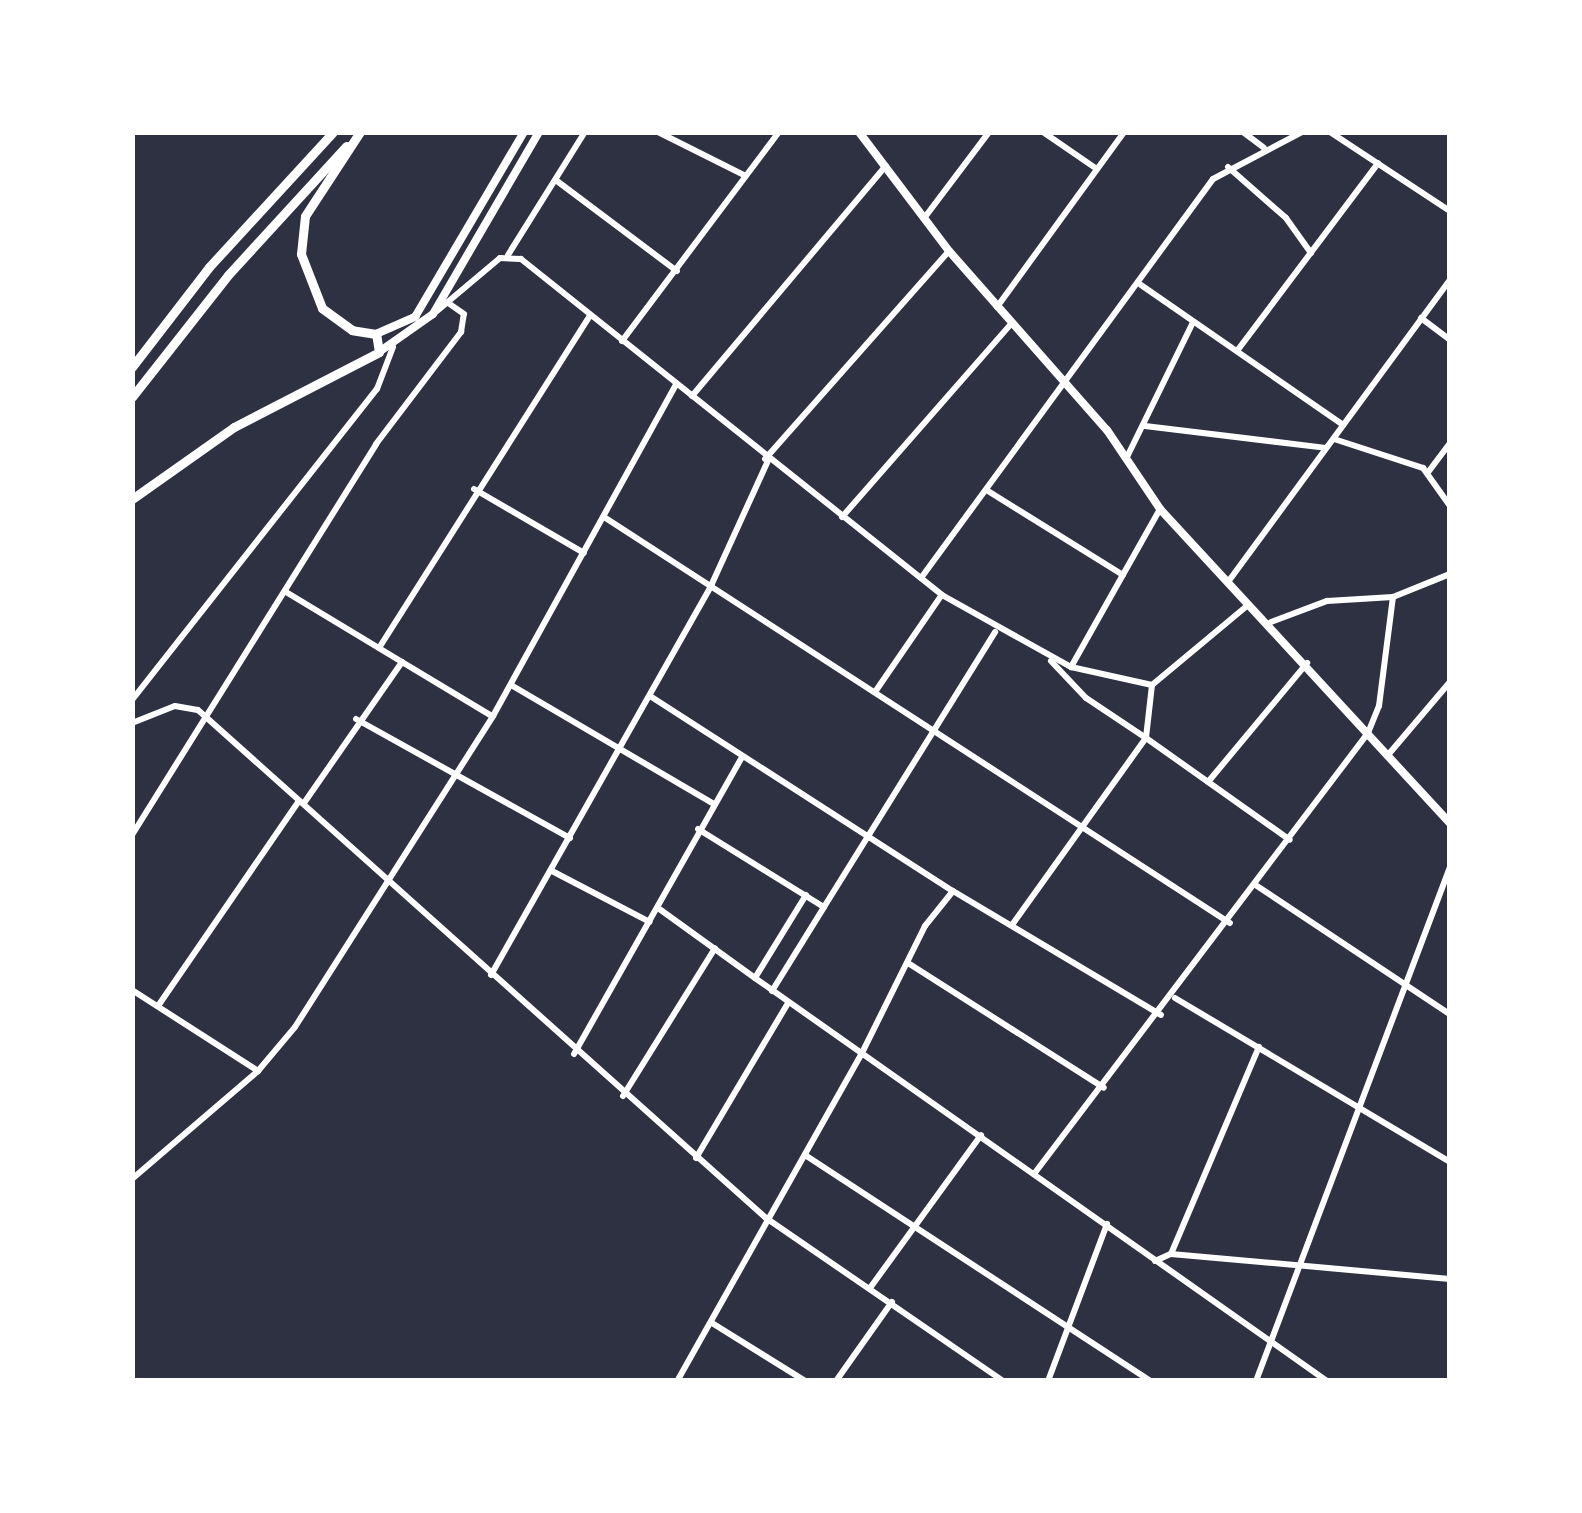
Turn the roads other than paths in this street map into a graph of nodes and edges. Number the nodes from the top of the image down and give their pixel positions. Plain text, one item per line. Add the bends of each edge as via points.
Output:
1 (333, 132) edge
2 (359, 132) edge
3 (524, 132) edge
4 (539, 132) edge
5 (585, 132) edge
6 (658, 132) edge
7 (779, 132) edge
8 (989, 132) edge
9 (1043, 132) edge
10 (1124, 132) edge
11 (1243, 132) edge
12 (1302, 132) edge
13 (1330, 132) edge
14 (865, 134) edge
15 (1266, 149) junction
16 (1378, 163) junction
17 (886, 166) junction
18 (1227, 166) junction
19 (1095, 168) junction
20 (746, 176) junction
21 (557, 181) junction
22 (1450, 211) edge
23 (925, 217) junction
24 (950, 251) junction
25 (1310, 253) junction
26 (508, 255) junction
27 (677, 271) junction
28 (1450, 280) edge
29 (1141, 285) junction
30 (448, 303) junction
31 (997, 307) junction
32 (433, 314) junction
33 (590, 315) junction
34 (1421, 318) junction
35 (1193, 322) junction
36 (1012, 323) junction
37 (376, 334) junction
38 (1450, 340) edge
39 (622, 341) junction
40 (393, 347) junction
41 (1237, 351) junction
42 (379, 352) junction
43 (132, 367) edge
44 (1066, 380) junction
45 (676, 384) junction
46 (692, 396) junction
47 (132, 397) edge
48 (1343, 425) junction
49 (1144, 426) junction
50 (1334, 439) junction
51 (1450, 443) edge
52 (1328, 448) junction
53 (1127, 457) junction
54 (767, 460) junction
55 (1429, 471) junction
56 (475, 489) junction
57 (988, 491) junction
58 (132, 499) edge
59 (1450, 506) edge
60 (1160, 509) junction
61 (604, 517) junction
62 (842, 517) junction
63 (584, 554) junction
64 (1450, 574) edge
65 (1123, 575) junction
66 (921, 579) junction
67 (1228, 582) junction
68 (710, 588) junction
69 (286, 592) junction
70 (942, 596) junction
71 (1393, 597) junction
72 (1252, 604) junction
73 (1271, 622) junction
74 (995, 632) junction
75 (379, 648) junction
76 (1049, 658) junction
77 (402, 662) junction
78 (1307, 663) junction
79 (1071, 667) junction
80 (1449, 684) edge
81 (511, 685) junction
82 (1152, 685) junction
83 (875, 692) junction
84 (650, 697) junction
85 (132, 700) edge
86 (204, 716) junction
87 (493, 716) junction
88 (356, 718) junction
89 (132, 723) edge
90 (933, 733) junction
91 (1368, 733) junction
92 (1146, 738) junction
93 (620, 750) junction
94 (1388, 754) junction
95 (742, 757) junction
96 (458, 775) junction
97 (1208, 782) junction
98 (302, 801) junction
99 (714, 804) junction
100 (1450, 823) edge
101 (698, 829) junction
102 (1083, 831) junction
103 (132, 835) edge
104 (866, 837) junction
105 (570, 838) junction
106 (1291, 840) junction
107 (1450, 867) edge
108 (552, 871) junction
109 (388, 878) junction
110 (1257, 886) junction
111 (953, 892) junction
112 (806, 896) junction
113 (824, 907) junction
114 (658, 908) junction
115 (650, 922) junction
116 (1230, 922) junction
117 (1012, 925) junction
118 (715, 948) junction
119 (908, 963) junction
120 (491, 976) junction
121 (755, 978) junction
122 (1406, 985) junction
123 (132, 990) edge
124 (772, 991) junction
125 (1174, 998) junction
126 (788, 1004) junction
127 (158, 1006) junction
128 (1450, 1014) edge
129 (1161, 1016) junction
130 (1259, 1047) junction
131 (574, 1054) junction
132 (862, 1054) junction
133 (258, 1071) junction
134 (1104, 1088) junction
135 (623, 1096) junction
136 (1359, 1108) junction
137 (981, 1136) junction
138 (805, 1155) junction
139 (696, 1158) junction
140 (1450, 1162) edge
141 (1034, 1174) junction
142 (132, 1179) edge
143 (766, 1218) junction
144 (910, 1224) junction
145 (1107, 1224) junction
146 (1171, 1254) junction
147 (1301, 1261) junction
148 (1153, 1262) junction
149 (1450, 1279) edge
150 (870, 1288) junction
151 (892, 1302) junction
152 (712, 1323) junction
153 (1069, 1329) junction
154 (1270, 1344) junction
155 (677, 1381) edge
156 (805, 1381) edge
157 (836, 1381) edge
158 (1003, 1381) edge
159 (1048, 1381) edge
160 (1150, 1381) edge
161 (1256, 1381) edge
162 (1327, 1381) edge

1 - 43 highway via 209,266
2 - 37 highway via 305,216 301,254 329,316
2 - 47 highway via 228,275
3 - 37 street via 415,317
4 - 32 street
5 - 21 street
6 - 20 street
7 - 20 street
8 - 23 street
9 - 19 street
10 - 19 street
11 - 15 street
12 - 15 street
13 - 16 street
14 - 17 street
15 - 18 street
16 - 22 street
16 - 25 street
17 - 23 street
17 - 46 street
18 - 25 street via 1286,218
18 - 29 street
19 - 31 street
20 - 27 street
21 - 26 street
21 - 27 street
23 - 24 street
24 - 31 street
24 - 54 street
25 - 41 street
26 - 30 street
26 - 33 street
27 - 39 street
28 - 34 street
29 - 35 street
29 - 44 street
30 - 32 street
30 - 69 street via 464,314 461,332 376,444
31 - 36 street
32 - 40 street
33 - 39 street
33 - 56 street
34 - 38 street
34 - 48 street
35 - 41 street
35 - 49 street
36 - 44 street
36 - 62 street
37 - 42 highway
39 - 45 street
40 - 42 street
40 - 85 street via 377,389
41 - 48 street
42 - 58 highway via 234,428
44 - 53 street
44 - 57 street
45 - 46 street
45 - 61 street
46 - 54 street
48 - 50 street
49 - 52 street
49 - 53 street
50 - 52 street
50 - 55 street
51 - 55 street
52 - 67 street
53 - 60 street
54 - 62 street
54 - 68 street
55 - 59 street
56 - 63 street
56 - 75 street
57 - 65 street
57 - 66 street
60 - 65 street
60 - 67 street
61 - 63 street
61 - 68 street
62 - 66 street
63 - 81 street
64 - 71 street
65 - 79 street
66 - 70 street
67 - 72 street
68 - 83 street
68 - 84 street
69 - 75 street
69 - 86 street
70 - 74 street
70 - 83 street
71 - 73 street via 1327,601
71 - 91 street
72 - 73 street
72 - 82 street via 1227,615
73 - 78 street
74 - 76 street
74 - 90 street
75 - 77 street
76 - 79 street
76 - 92 street via 1086,698
77 - 87 street
77 - 88 street
78 - 91 street
78 - 97 street
79 - 82 street
80 - 94 street
81 - 87 street
81 - 93 street
82 - 92 street
83 - 90 street
84 - 93 street
84 - 95 street
86 - 89 street via 175,706
86 - 98 street
86 - 103 street
87 - 96 street
88 - 96 street
88 - 98 street
90 - 102 street
90 - 104 street
91 - 94 street
91 - 106 street
92 - 97 street
92 - 102 street
93 - 99 street
93 - 105 street
94 - 100 street
95 - 99 street
95 - 104 street
96 - 105 street
96 - 109 street
97 - 106 street
98 - 109 street
98 - 127 street
99 - 101 street
101 - 112 street
101 - 114 street
102 - 116 street
102 - 117 street
104 - 111 street
104 - 113 street
105 - 108 street
106 - 110 street
107 - 122 street
108 - 115 street
108 - 120 street
109 - 120 street
109 - 133 street via 296,1028
110 - 116 street
110 - 122 street
111 - 117 street
111 - 119 street
112 - 113 street
112 - 121 street
113 - 124 street
114 - 115 street
114 - 118 street
115 - 131 street
116 - 125 street
117 - 129 street
118 - 121 street
118 - 135 street
119 - 132 street
119 - 134 street
120 - 131 street
121 - 124 street
122 - 128 street
122 - 136 street
123 - 127 street
124 - 126 street
125 - 129 street
125 - 130 street
126 - 132 street
126 - 139 street
127 - 133 street
129 - 134 street
130 - 136 street
130 - 146 street
131 - 135 street
132 - 137 street
132 - 138 street
133 - 142 street
134 - 141 street
135 - 139 street
136 - 140 street
136 - 147 street
137 - 141 street
137 - 144 street
138 - 143 street
138 - 144 street
139 - 143 street
141 - 145 street
143 - 150 street
143 - 152 street
144 - 150 street
144 - 153 street
145 - 148 street
145 - 153 street
146 - 147 street
146 - 148 street
147 - 149 street
147 - 154 street
148 - 154 street
150 - 151 street
151 - 157 street
151 - 158 street
152 - 155 street
152 - 156 street
153 - 159 street
153 - 160 street
154 - 161 street
154 - 162 street

